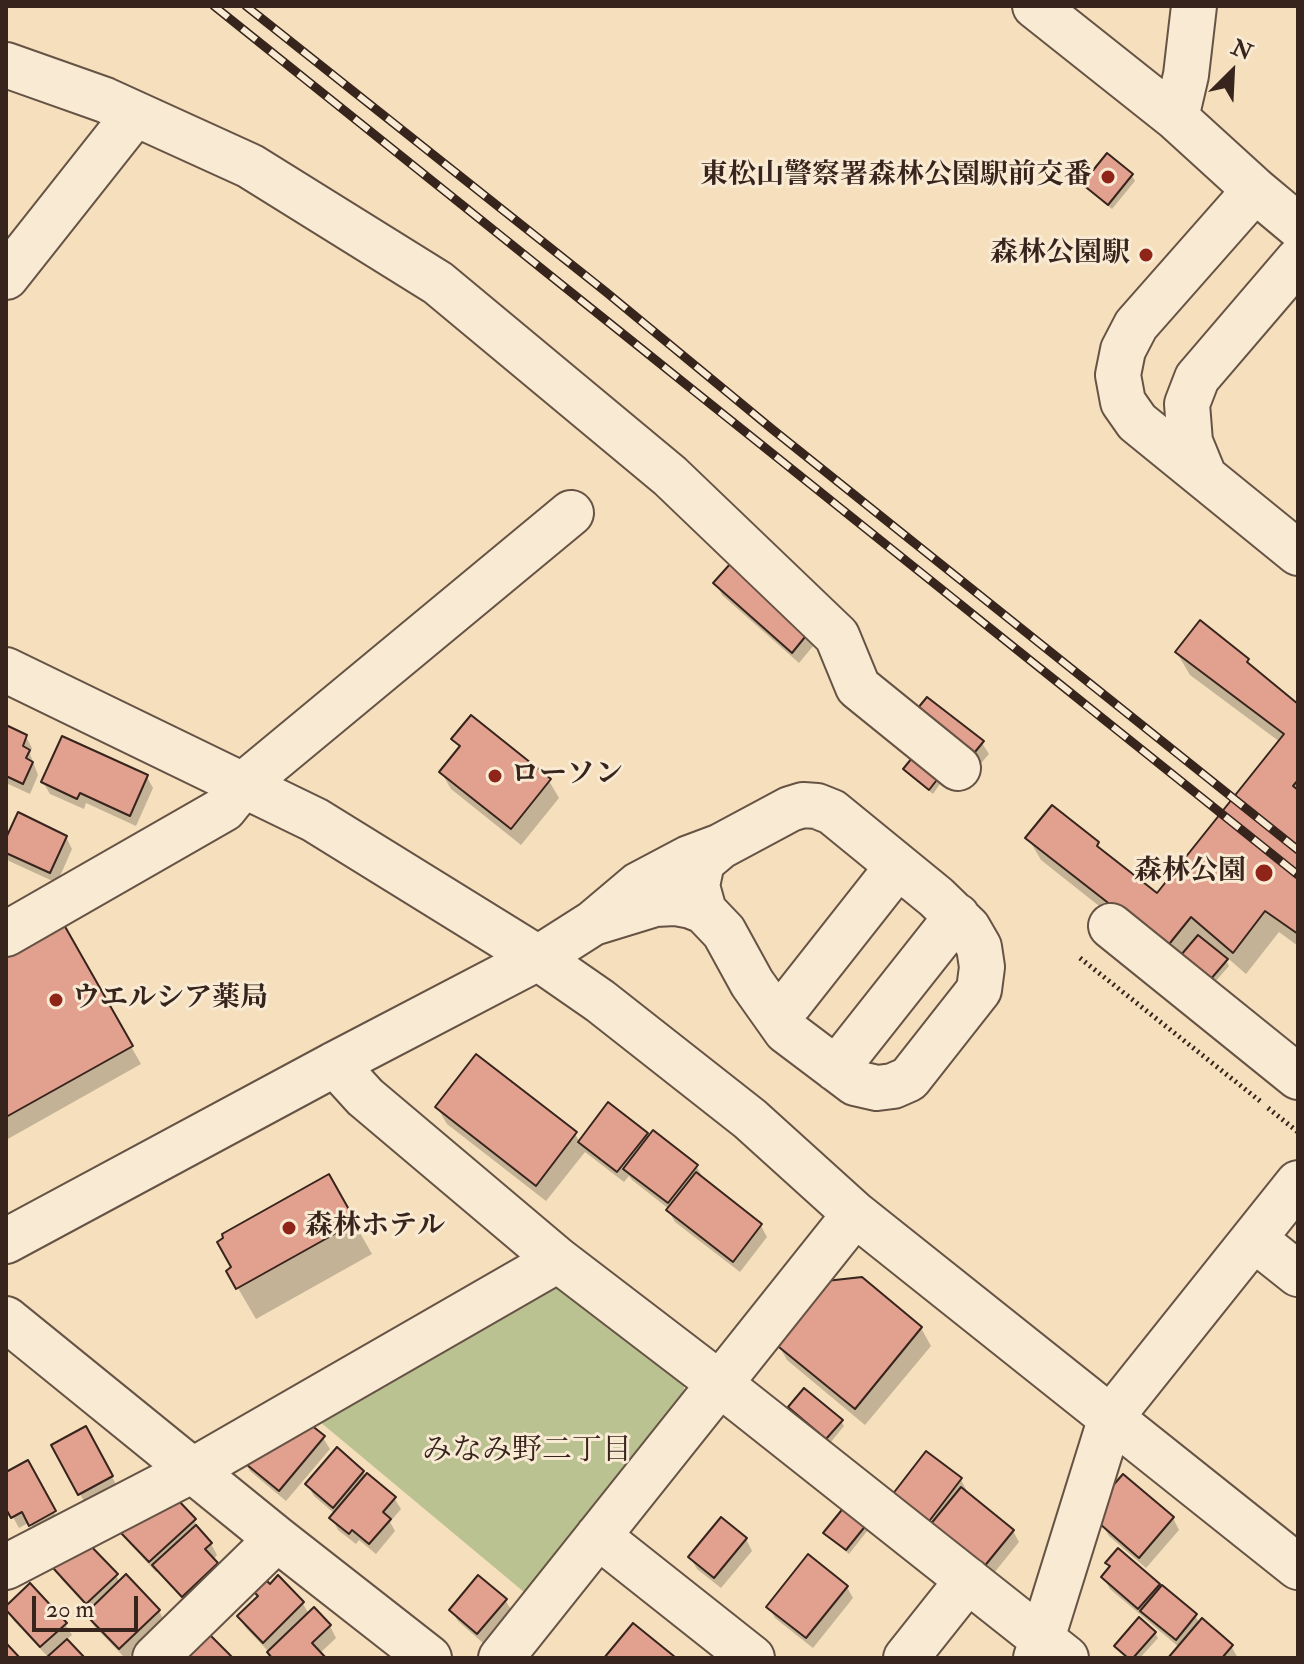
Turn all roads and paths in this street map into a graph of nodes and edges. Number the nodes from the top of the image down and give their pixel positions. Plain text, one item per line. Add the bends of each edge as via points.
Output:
1 (1035, 6) edge
2 (1194, 6) edge
3 (6, 65) edge
4 (135, 114) junction
5 (1176, 118) junction
6 (1255, 190) junction
7 (1298, 226) edge
8 (1298, 260) edge
9 (6, 277) edge
10 (1204, 476) junction
11 (571, 513) dead end
12 (1298, 553) edge
13 (6, 670) edge
14 (958, 768) dead end
15 (244, 784) junction
16 (721, 846) junction
17 (898, 866) junction
18 (704, 911) junction
19 (957, 916) junction
20 (13, 923) edge
21 (593, 923) junction
22 (1111, 926) dead end
23 (538, 958) junction
24 (1080, 958) dead end
25 (768, 1004) junction
26 (335, 1064) junction
27 (836, 1069) junction
28 (1298, 1077) edge
29 (1298, 1132) edge
30 (1298, 1183) edge
31 (855, 1214) junction
32 (1254, 1239) junction
33 (6, 1241) edge
34 (558, 1260) junction
35 (1298, 1274) edge
36 (6, 1319) edge
37 (720, 1384) junction
38 (1111, 1417) junction
39 (193, 1470) junction
40 (598, 1536) junction
41 (277, 1539) junction
42 (6, 1567) edge
43 (1298, 1567) edge
44 (968, 1580) junction
45 (400, 1650) edge
46 (1048, 1652) edge
47 (155, 1658) edge
48 (501, 1658) edge
49 (752, 1658) edge
50 (906, 1658) edge

1 - 5 street
2 - 5 street
3 - 4 street
4 - 9 street
4 - 14 street via 250,166 438,283 670,476 837,636 858,687
5 - 6 street
6 - 7 street
6 - 10 street via 1136,325 1118,375 1123,402 1137,422
8 - 10 street via 1197,378 1187,404 1190,442
10 - 12 street
11 - 15 street
13 - 15 street
15 - 20 street via 224,809
15 - 23 street via 315,820
16 - 17 street via 790,809 817,806 832,812
16 - 18 street via 702,862 697,886
16 - 21 street via 638,885
17 - 19 street
17 - 25 street via 790,1003
18 - 21 street via 655,904
18 - 25 street via 724,932
19 - 27 street
19 - 27 street via 979,947 979,990 909,1079 877,1088 855,1083
21 - 23 street
22 - 28 street
23 - 26 street
23 - 31 street via 750,1119
24 - 29 path
25 - 27 street via 786,1031
26 - 33 street
26 - 34 street via 365,1097
30 - 32 street
31 - 37 street
31 - 38 street
32 - 35 street
32 - 38 street
34 - 37 street
34 - 39 street
36 - 39 street
37 - 40 street
37 - 44 street
38 - 43 street
38 - 46 street
39 - 41 street
39 - 42 street
40 - 48 street
40 - 49 street
41 - 45 street
41 - 47 street
44 - 46 street
44 - 50 street

